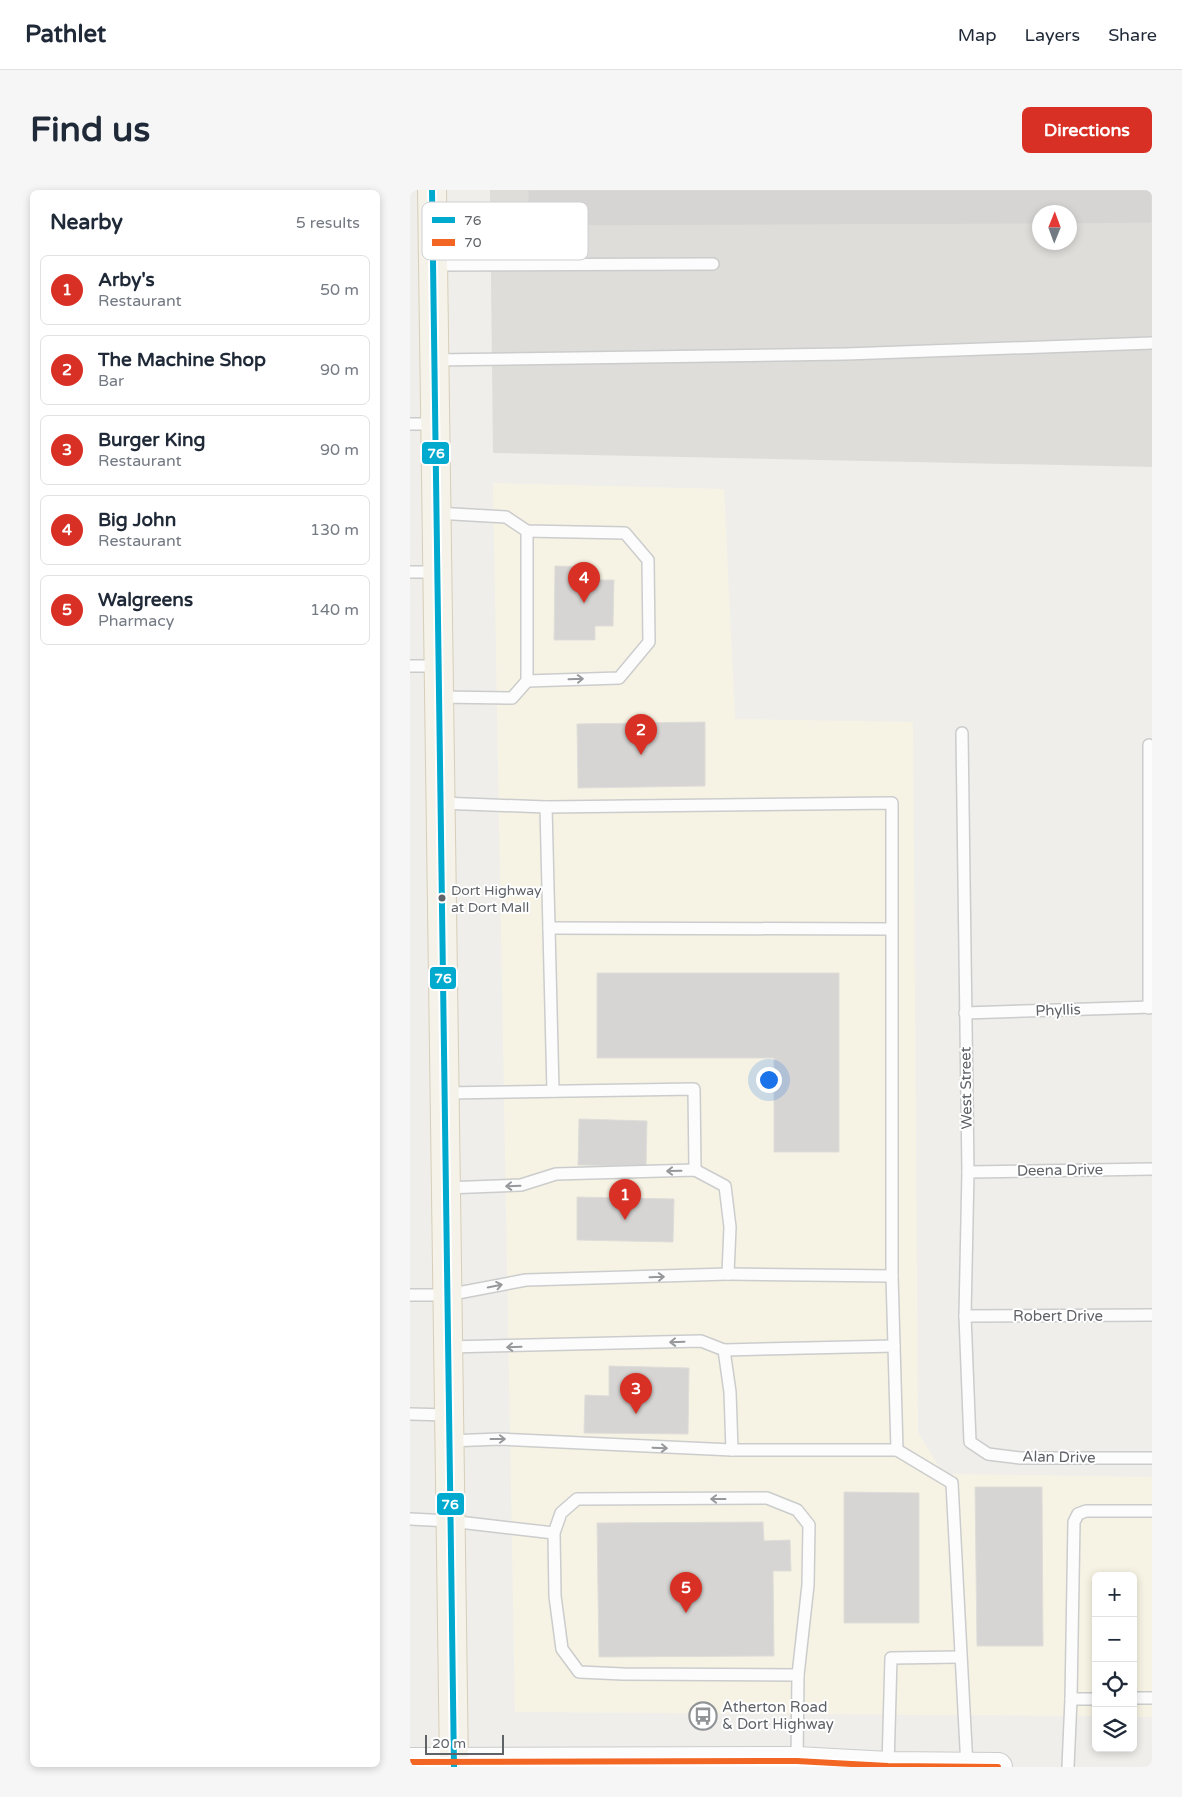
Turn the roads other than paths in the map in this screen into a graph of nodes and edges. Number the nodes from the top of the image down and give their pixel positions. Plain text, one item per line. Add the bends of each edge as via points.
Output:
1 (433, 260) edge
2 (433, 264) junction
3 (713, 264) dead end
4 (1152, 343) edge
5 (434, 360) junction
6 (423, 424) edge
7 (436, 513) junction
8 (527, 531) junction
9 (410, 572) edge
10 (437, 572) junction
11 (410, 666) edge
12 (438, 666) junction
13 (527, 681) junction
14 (439, 697) junction
15 (962, 734) dead end
16 (1149, 745) dead end
17 (440, 803) junction
18 (546, 807) junction
19 (549, 928) junction
20 (891, 929) junction
21 (1150, 1007) edge
22 (965, 1013) junction
23 (553, 1091) junction
24 (444, 1093) junction
25 (695, 1170) junction
26 (1152, 1170) edge
27 (968, 1172) junction
28 (446, 1188) junction
29 (728, 1274) junction
30 (892, 1276) junction
31 (447, 1295) junction
32 (410, 1296) edge
33 (964, 1316) junction
34 (1152, 1316) edge
35 (894, 1346) junction
36 (448, 1347) junction
37 (724, 1350) junction
38 (410, 1414) edge
39 (449, 1414) junction
40 (449, 1441) junction
41 (970, 1442) joint
42 (732, 1450) junction
43 (897, 1450) junction
44 (1152, 1458) edge
45 (1152, 1511) edge
46 (410, 1519) edge
47 (450, 1521) junction
48 (554, 1533) junction
49 (960, 1657) junction
50 (798, 1675) junction
51 (1137, 1698) edge
52 (1152, 1698) edge
53 (1071, 1699) junction
54 (1092, 1699) edge
55 (410, 1762) edge
56 (797, 1762) junction
57 (454, 1764) edge
58 (700, 1764) edge
59 (888, 1766) edge
60 (967, 1767) edge
61 (998, 1767) edge
62 (1068, 1767) edge

1 - 2 main road
2 - 3 lane
2 - 5 main road
4 - 5 lane via 846,354
5 - 6 main road
6 - 7 main road
7 - 8 lane via 506,517
7 - 10 main road
8 - 13 lane
13 -> 8 lane via 619,678 649,642 648,560 625,533
9 - 10 lane
10 - 12 main road
11 - 12 lane
12 - 14 main road
13 - 14 lane via 512,698
14 - 17 main road
15 - 22 lane, West Street
16 - 21 lane
17 - 18 lane
17 - 24 main road
18 - 19 lane
18 - 20 lane via 892,803
19 - 20 lane
19 - 23 lane
20 - 30 lane
21 - 22 lane, Phyllis
22 - 27 lane, West Street
23 - 24 lane
23 - 25 lane via 694,1089
24 - 28 main road
25 -> 28 lane via 556,1174 521,1186
25 - 29 lane via 725,1186 730,1227
26 - 27 lane, Deena Drive
27 - 33 lane, West Street
28 - 31 main road
29 - 30 lane
31 -> 29 lane via 526,1280
30 - 35 lane
31 - 32 lane
31 - 36 main road
33 - 34 lane, Robert Drive
33 - 41 lane, West Street
35 - 37 lane
35 - 43 lane
37 -> 36 lane via 701,1341
36 - 39 main road
37 - 42 lane via 730,1392
38 - 39 lane
39 - 40 main road
40 -> 42 lane via 499,1439
40 - 47 main road
41 - 44 lane, Alan Drive via 988,1454 1020,1458
42 - 43 lane
43 - 49 lane via 952,1482
45 - 53 lane via 1086,1510 1078,1514 1074,1522
46 - 47 lane
47 - 48 lane
47 - 57 main road
48 - 50 lane via 555,1596 562,1648 579,1672
50 -> 48 lane via 808,1585 809,1525 797,1510 767,1498 577,1500 561,1513
49 - 59 lane via 892,1658
49 - 60 lane
50 - 56 lane
51 - 52 lane
53 - 54 lane
53 - 62 lane
55 - 57 street
56 - 58 street
56 - 59 street
57 - 58 street
59 - 60 street
60 - 61 street

